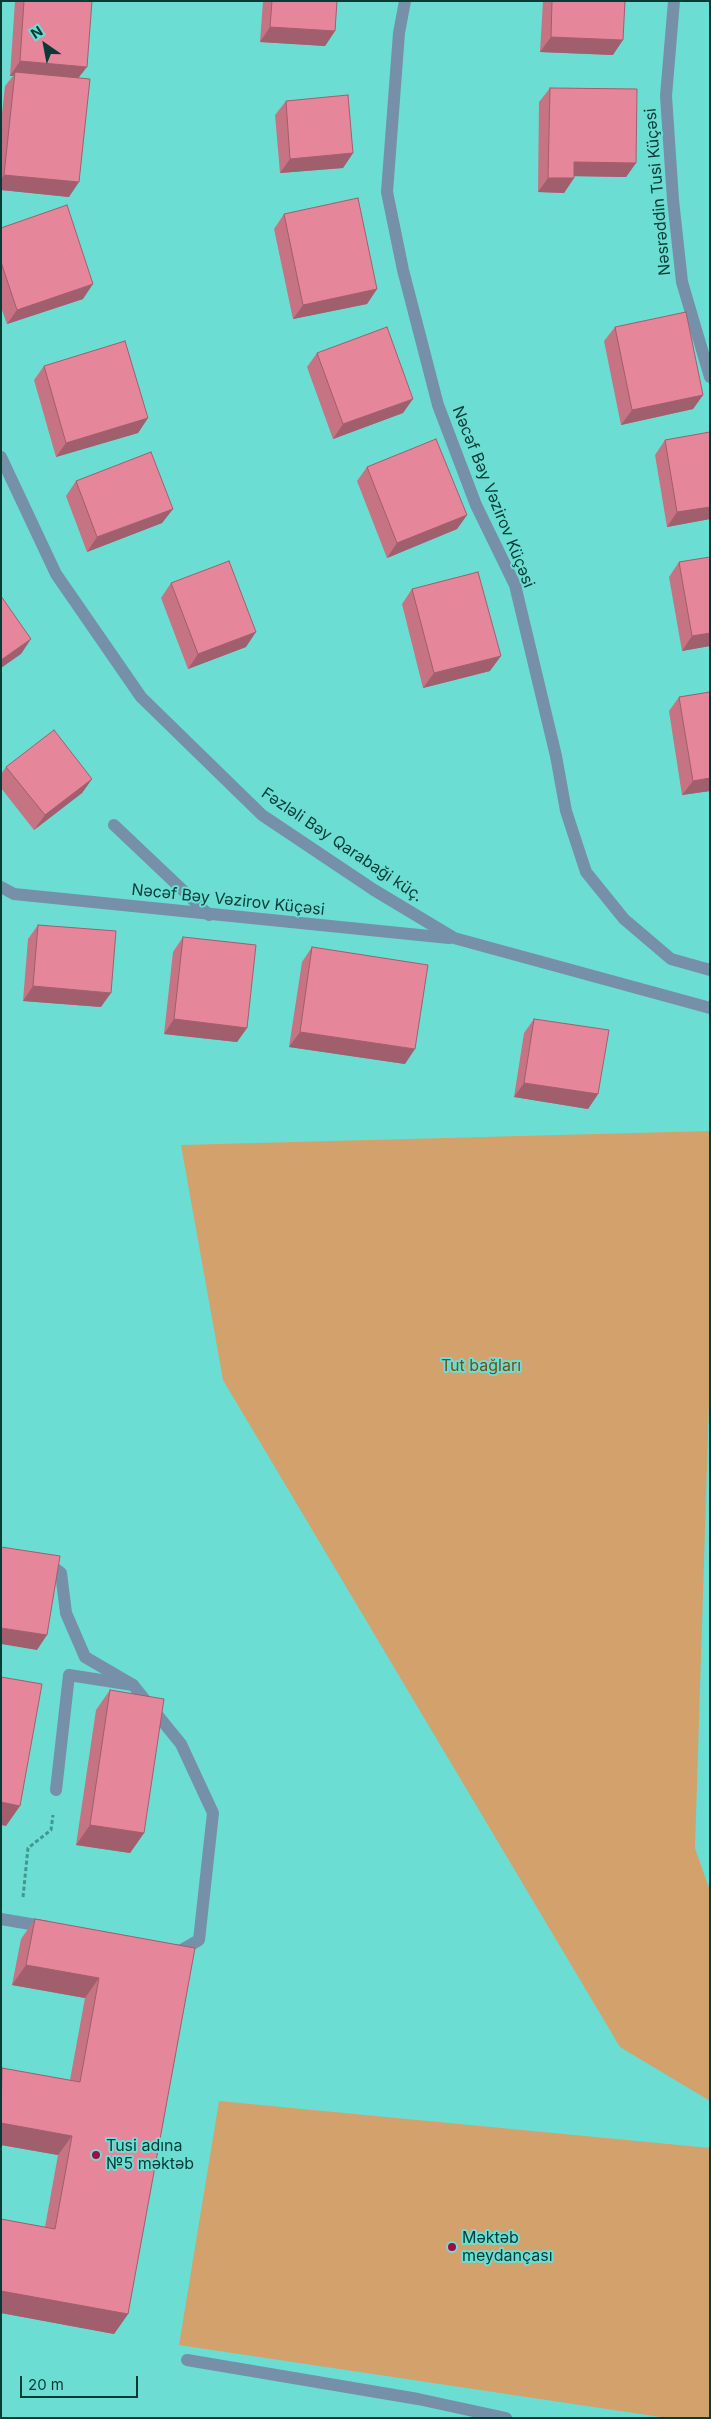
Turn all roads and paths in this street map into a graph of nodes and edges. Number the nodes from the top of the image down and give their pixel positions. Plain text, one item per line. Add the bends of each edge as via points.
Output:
1 (405, 1) edge
2 (674, 1) edge
3 (710, 377) edge
4 (1, 457) edge
5 (114, 825) dead end
6 (1, 887) edge
7 (209, 915) junction
8 (454, 938) junction
9 (710, 970) edge
10 (710, 1008) edge
11 (29, 1554) edge
12 (133, 1685) junction
13 (56, 1790) joint
14 (1, 1919) edge
15 (21, 1922) junction
16 (58, 1929) edge
17 (162, 1947) edge
18 (187, 2360) dead end
19 (506, 2418) edge

1 - 9 street, Nəcəf Bəy Vəzirov Küçəsi via 399,33 387,192 402,270 438,405 476,505 515,585 566,811 586,872 624,919 671,959
2 - 3 street, Nəsrəddin Tusi Küçəsi via 666,96 674,200 682,282
4 - 8 street, Fəzləli Bəy Qarabaği küç. via 56,574 141,698 262,815 374,890
5 - 7 street
6 - 7 street, Nəcəf Bəy Vəzirov Küçəsi via 14,894
7 - 8 street, Nəcəf Bəy Vəzirov Küçəsi
8 - 10 street, Fəzləli Bəy Qarabaği küç.
11 - 12 street via 38,1556 61,1573 66,1613 85,1657
12 - 13 street via 69,1675
12 - 17 street via 181,1744 213,1813 198,1940 180,1951
13 - 15 path via 51,1830 28,1848
14 - 15 street
15 - 16 street
18 - 19 street via 418,2399

